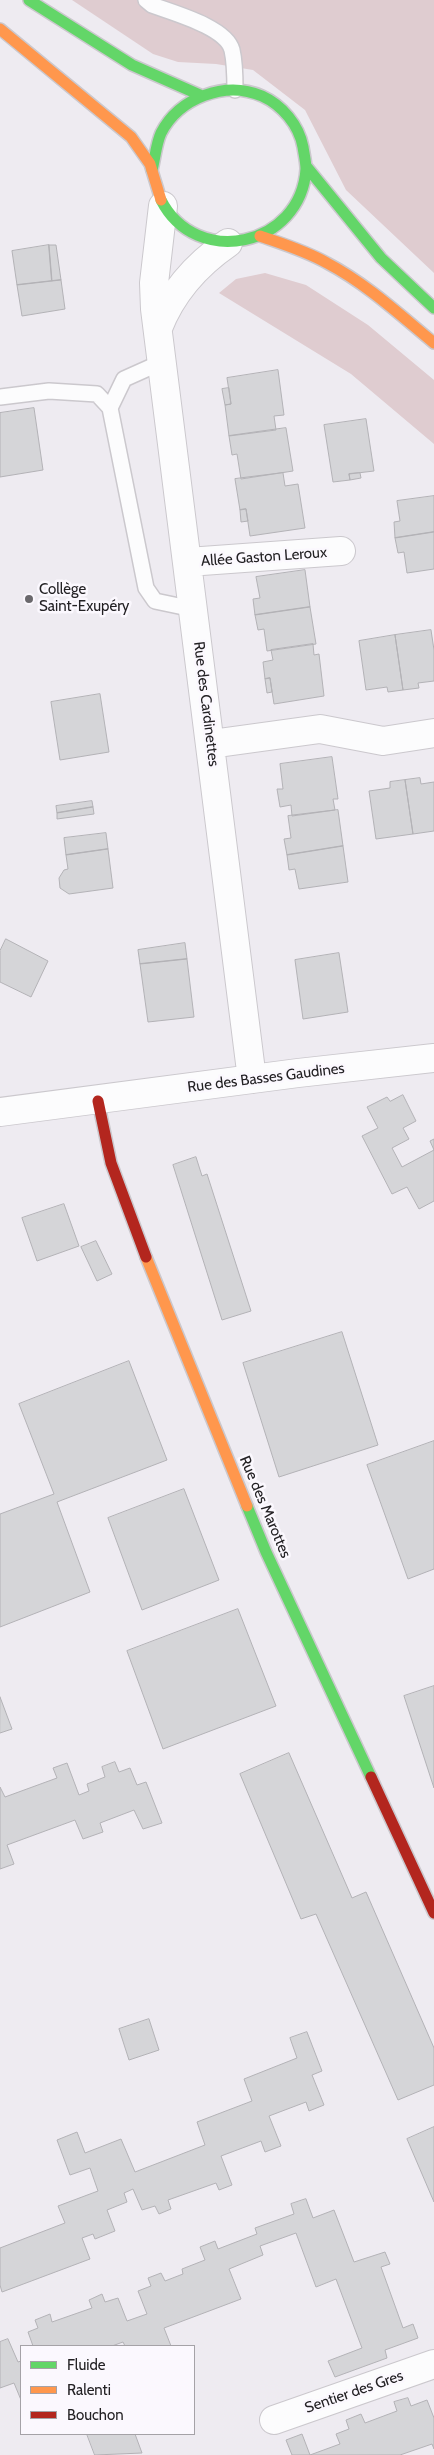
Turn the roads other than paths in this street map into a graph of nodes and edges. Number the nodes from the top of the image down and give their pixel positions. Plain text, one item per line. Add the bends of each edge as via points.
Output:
1 (29, 0) edge
2 (146, 0) edge
3 (0, 29) edge
4 (234, 90) junction
5 (200, 95) junction
6 (306, 166) junction
7 (152, 170) junction
8 (163, 206) junction
9 (260, 236) junction
10 (228, 243) junction
11 (434, 308) edge
12 (158, 328) junction
13 (434, 343) edge
14 (162, 362) junction
15 (0, 397) edge
16 (110, 408) junction
17 (341, 551) dead end
18 (188, 562) junction
19 (193, 608) junction
20 (434, 733) edge
21 (211, 744) junction
22 (434, 1058) edge
23 (252, 1079) junction
24 (98, 1101) junction
25 (0, 1112) edge
26 (434, 1913) edge
27 (434, 2364) edge
28 (274, 2420) dead end

1 - 5 main road via 114,57 165,84
2 - 4 lane via 208,27 226,40 232,49
3 - 7 main road via 130,137
4 - 5 main road via 215,90
4 - 6 main road via 263,97 289,117 301,139
5 - 7 main road via 186,103 164,125 157,139
6 - 9 main road via 294,208 284,220
6 - 11 main road via 381,258
7 - 8 main road
8 - 10 main road via 172,218 196,236
8 - 12 street, Rue des Cardinettes via 154,283
9 - 10 main road
9 - 13 main road via 308,253 335,267
10 - 12 street via 188,278 165,310
12 - 14 street, Rue des Cardinettes
14 - 16 lane via 124,379
14 - 18 street, Rue des Cardinettes
15 - 16 lane via 49,390 97,394
16 - 19 lane via 146,588 155,601
17 - 18 street, Allée Gaston Leroux
18 - 19 street, Rue des Cardinettes
19 - 21 street, Rue des Cardinettes
20 - 21 street via 383,741 320,729
21 - 23 street, Rue des Cardinettes
22 - 23 street, Rue des Basses Gaudines
23 - 24 street, Rue des Basses Gaudines
24 - 25 street, Rue des Basses Gaudines
24 - 26 main road, Rue des Marottes via 111,1163 130,1217 266,1552
27 - 28 street, Sentier des Gres

